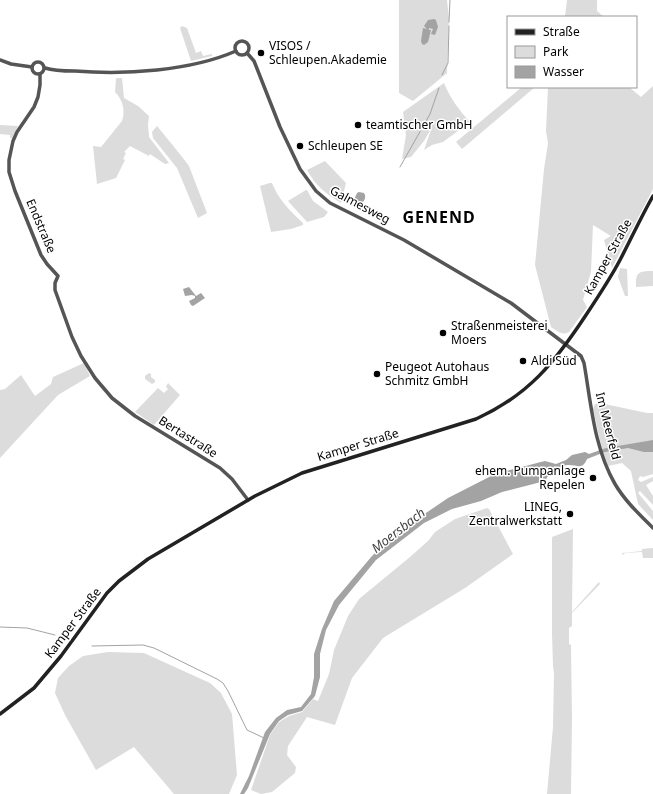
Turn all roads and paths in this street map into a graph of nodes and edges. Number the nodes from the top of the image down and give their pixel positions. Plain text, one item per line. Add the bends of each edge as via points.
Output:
1 (236, 51) junction
2 (247, 53) junction
3 (0, 60) edge
4 (32, 67) junction
5 (45, 68) junction
6 (40, 74) junction
7 (653, 196) edge
8 (567, 345) junction
9 (112, 398) joint
10 (248, 500) junction
11 (653, 528) edge
12 (0, 714) edge

1 - 2 street via 241,55
1 - 2 street via 237,44 244,42 249,47
1 - 5 street via 195,64 144,71 90,72
2 - 8 street, Galmesweg via 254,61 300,169 319,195 429,254 511,303
3 - 4 street
4 - 5 street via 39,61
4 - 6 street via 33,72
5 - 6 street
6 - 9 street, Endstraße via 36,102 13,140 9,172 41,255 58,276 55,290 72,337 88,368
7 - 8 main road, Kamper Straße via 616,268
8 - 10 main road, Kamper Straße via 531,384 510,401 482,416 302,473
8 - 11 street, Im Meerfeld via 578,352 584,360 600,447 613,480 621,493
9 - 10 street, Bertastraße via 135,416 220,468
10 - 12 main road, Kamper Straße via 148,559 119,581 34,688

